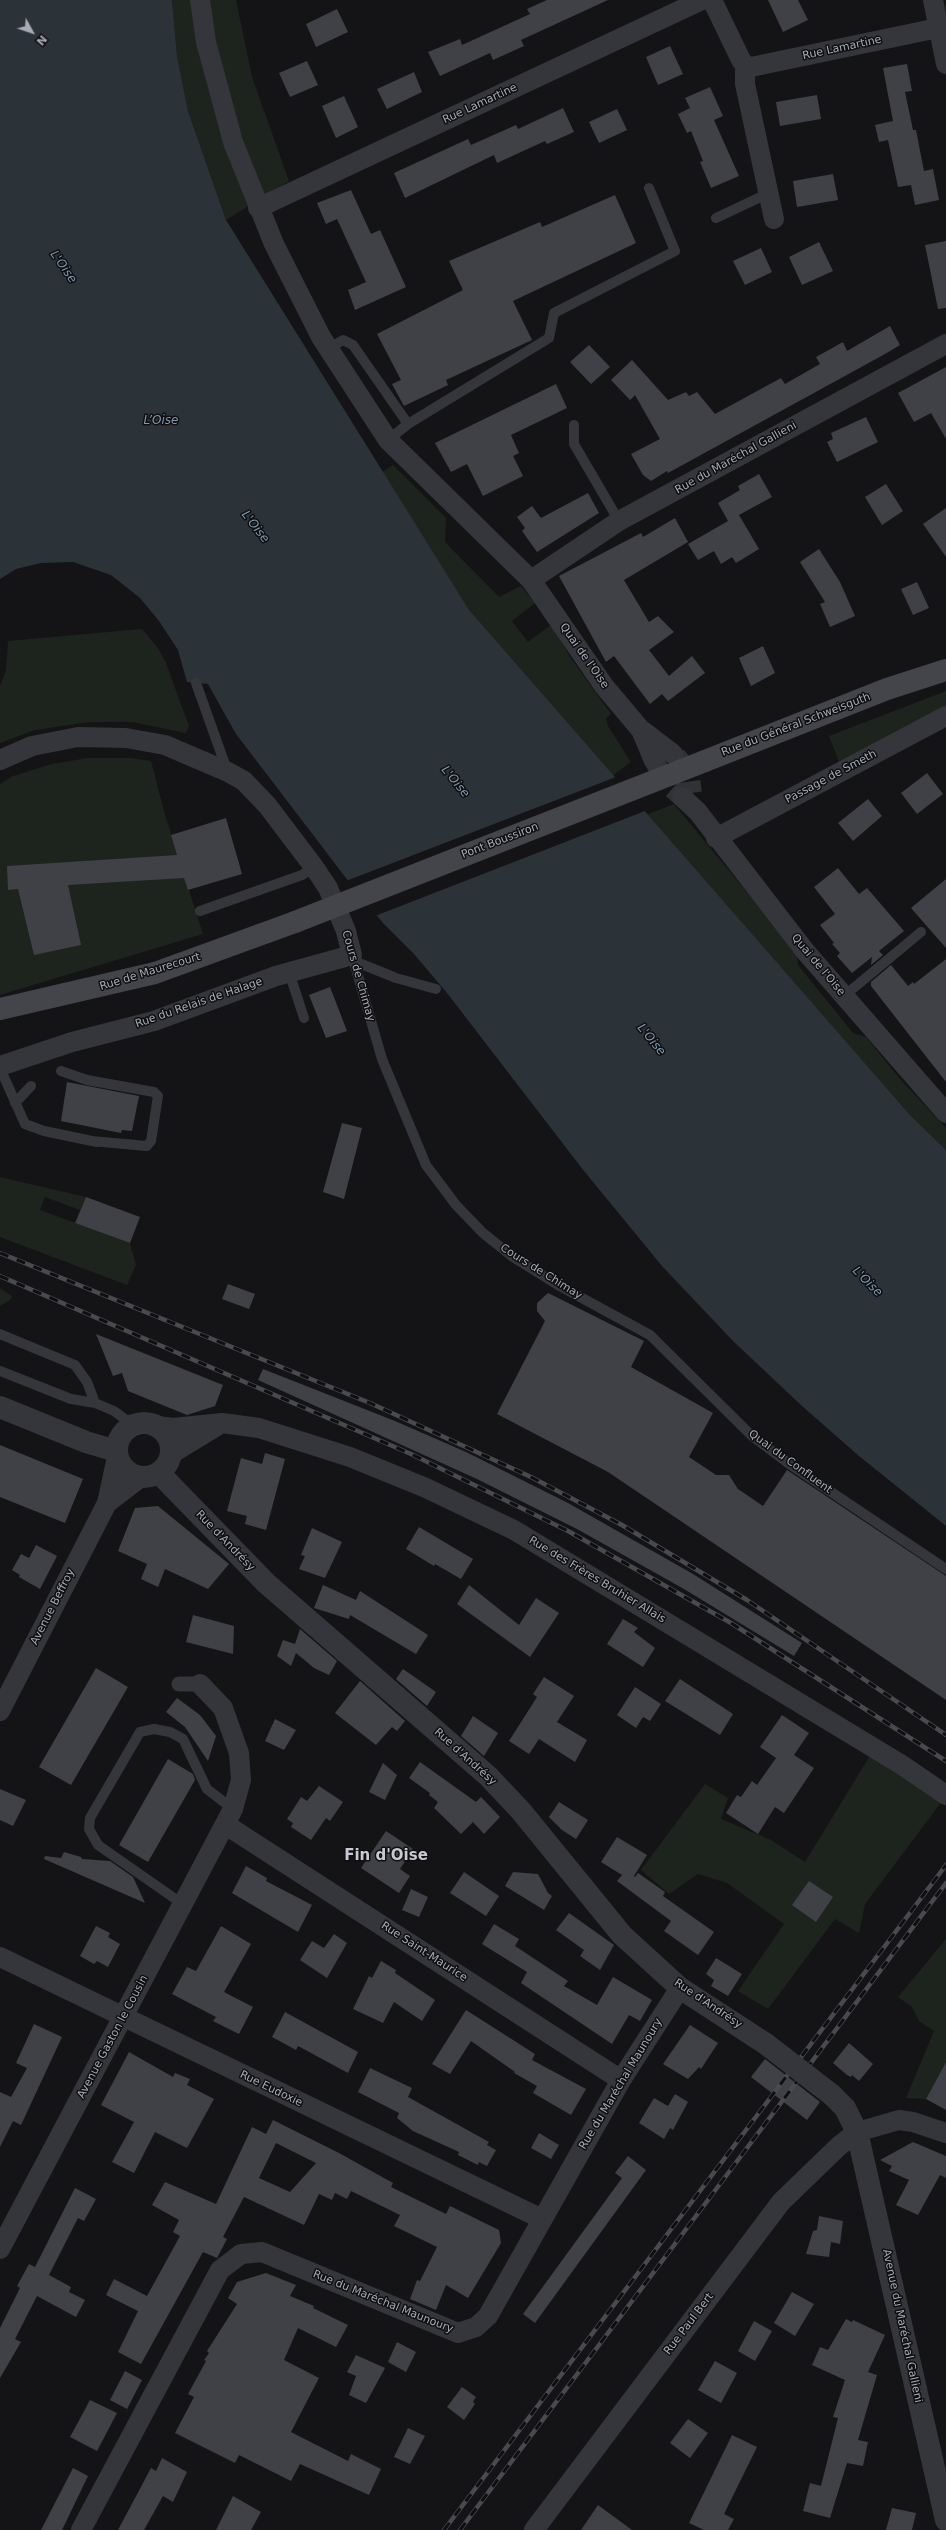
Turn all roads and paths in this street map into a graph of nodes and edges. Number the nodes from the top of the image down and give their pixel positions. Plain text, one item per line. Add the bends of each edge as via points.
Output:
1 (200, 0) edge
2 (702, 0) edge
3 (712, 0) edge
4 (933, 0) edge
5 (938, 28) junction
6 (946, 64) edge
7 (745, 65) junction
8 (649, 188) dead end
9 (767, 194) junction
10 (258, 208) junction
11 (716, 218) dead end
12 (774, 219) dead end
13 (946, 344) edge
14 (328, 349) junction
15 (408, 424) junction
16 (574, 425) dead end
17 (388, 440) junction
18 (619, 521) junction
19 (531, 580) junction
20 (946, 660) edge
21 (946, 670) edge
22 (196, 683) dead end
23 (887, 689) junction
24 (946, 716) edge
25 (641, 730) junction
26 (673, 754) tunnel mouth
27 (0, 760) edge
28 (654, 761) tunnel mouth
29 (705, 761) joint
30 (228, 772) junction
31 (687, 795) tunnel mouth
32 (716, 838) junction
33 (314, 867) junction
34 (200, 911) dead end
35 (295, 922) joint
36 (921, 932) dead end
37 (353, 958) junction
38 (289, 972) junction
39 (436, 989) dead end
40 (844, 996) junction
41 (0, 1009) edge
42 (304, 1018) dead end
43 (0, 1067) edge
44 (61, 1071) dead end
45 (31, 1086) dead end
46 (16, 1103) junction
47 (946, 1113) edge
48 (0, 1334) edge
49 (650, 1335) joint
50 (0, 1371) edge
51 (95, 1403) junction
52 (0, 1407) edge
53 (222, 1423) junction
54 (133, 1425) junction
55 (157, 1426) junction
56 (117, 1454) junction
57 (171, 1454) junction
58 (150, 1475) junction
59 (107, 1503) junction
60 (946, 1569) edge
61 (179, 1684) dead end
62 (200, 1684) joint
63 (0, 1711) edge
64 (946, 1795) edge
65 (230, 1817) junction
66 (184, 1904) junction
67 (0, 1957) edge
68 (680, 1988) junction
69 (123, 2017) junction
70 (621, 2080) junction
71 (832, 2095) joint
72 (857, 2132) junction
73 (946, 2133) edge
74 (542, 2219) junction
75 (0, 2249) edge
76 (946, 2520) edge
77 (81, 2530) edge
78 (534, 2530) edge

1 - 10 street, Quai de l'Oise via 206,42 217,87 233,142
2 - 10 street, Rue Lamartine
3 - 7 street via 735,50
4 - 5 street
5 - 6 street
5 - 7 street, Rue Lamartine via 761,66
7 - 9 street via 745,84
8 - 15 lane via 675,251 554,313 549,338
9 - 11 lane
9 - 12 street
10 - 14 street, Quai de l'Oise via 305,308
13 - 18 street, Rue du Maréchal Gallieni
14 - 15 lane via 343,340 353,345
14 - 17 street, Quai de l'Oise
15 - 17 lane
16 - 18 lane via 574,444
17 - 19 street, Quai de l'Oise
18 - 19 street, Rue du Maréchal Gallieni
19 - 25 street, Quai de l'Oise via 604,686
20 - 23 main road, Rue du Général Schweisguth
21 - 23 main road, Rue du Général Schweisguth
22 - 30 lane
23 - 29 main road, Rue du Général Schweisguth
24 - 32 street, Passage de Smeth
25 - 26 street, Quai de l'Oise
25 - 28 street, Quai de l'Oise
27 - 30 street, Cours de Chimay via 32,746 78,737 126,738 165,746
29 - 35 main road, Pont Boussiron, bridge
30 - 33 street, Cours de Chimay via 244,781 268,805
31 - 32 street, Quai de l'Oise
32 - 40 street, Quai de l'Oise
33 - 34 lane via 302,875
33 - 37 street, Cours de Chimay via 328,888 346,931
35 - 41 main road, Rue de Maurecourt via 155,972
36 - 40 lane
37 - 38 street, Rue du Relais de Halage
37 - 39 lane via 396,978
37 - 49 lane, Cours de Chimay via 382,1059 402,1110 426,1165 456,1205 483,1233 513,1257 558,1285
38 - 42 lane
38 - 43 street, Rue du Relais de Halage via 154,1021 72,1042
40 - 47 street, Quai de l'Oise
43 - 46 lane
44 - 46 lane via 87,1080 157,1094 159,1100 150,1143 145,1147 136,1145 125,1149 29,1126 25,1124
45 - 46 lane
48 - 51 lane via 75,1365 87,1382
49 - 60 lane, Quai du Confluent via 752,1436
50 - 51 lane via 71,1399
51 - 54 lane via 114,1411
52 - 56 street
53 - 55 street, Rue des Frères Bruhier Allais via 173,1428
53 - 57 street
53 - 64 street, Rue des Frères Bruhier Allais via 259,1428 350,1456 426,1488 514,1530 902,1765
54 - 55 street via 149,1423
54 - 56 street via 120,1435
55 - 57 street via 168,1439
56 - 58 street via 124,1470
56 - 59 street
57 - 58 street via 169,1461
58 - 59 street
58 - 68 street, Rue d'Andrésy via 266,1583 488,1776 521,1811 622,1935
59 - 63 street, Avenue Beffroy
61 - 62 street
62 - 65 street, Avenue Gaston le Cousin via 223,1708 239,1753 241,1780
65 - 66 street, Avenue Gaston le Cousin
65 - 66 lane via 207,1790 183,1739 170,1732 154,1729 140,1732 90,1818 89,1829 98,1845
65 - 70 street, Rue Saint-Maurice
66 - 69 street, Avenue Gaston le Cousin
67 - 69 street, Rue Eudoxie
68 - 70 street, Rue du Maréchal Maunoury
68 - 71 street, Rue d'Andrésy, bridge via 766,2044
69 - 74 street, Rue Eudoxie
69 - 75 street, Avenue Gaston le Cousin
70 - 74 street, Rue du Maréchal Maunoury
71 - 72 street, Avenue du Maréchal Gallieni via 845,2108
72 - 73 street via 899,2120
72 - 76 street, Avenue du Maréchal Gallieni
72 - 78 street, Rue Paul Bert via 781,2202
74 - 77 street, Rue du Maréchal Maunoury via 488,2316 476,2328 458,2333 262,2252 241,2254 220,2270

